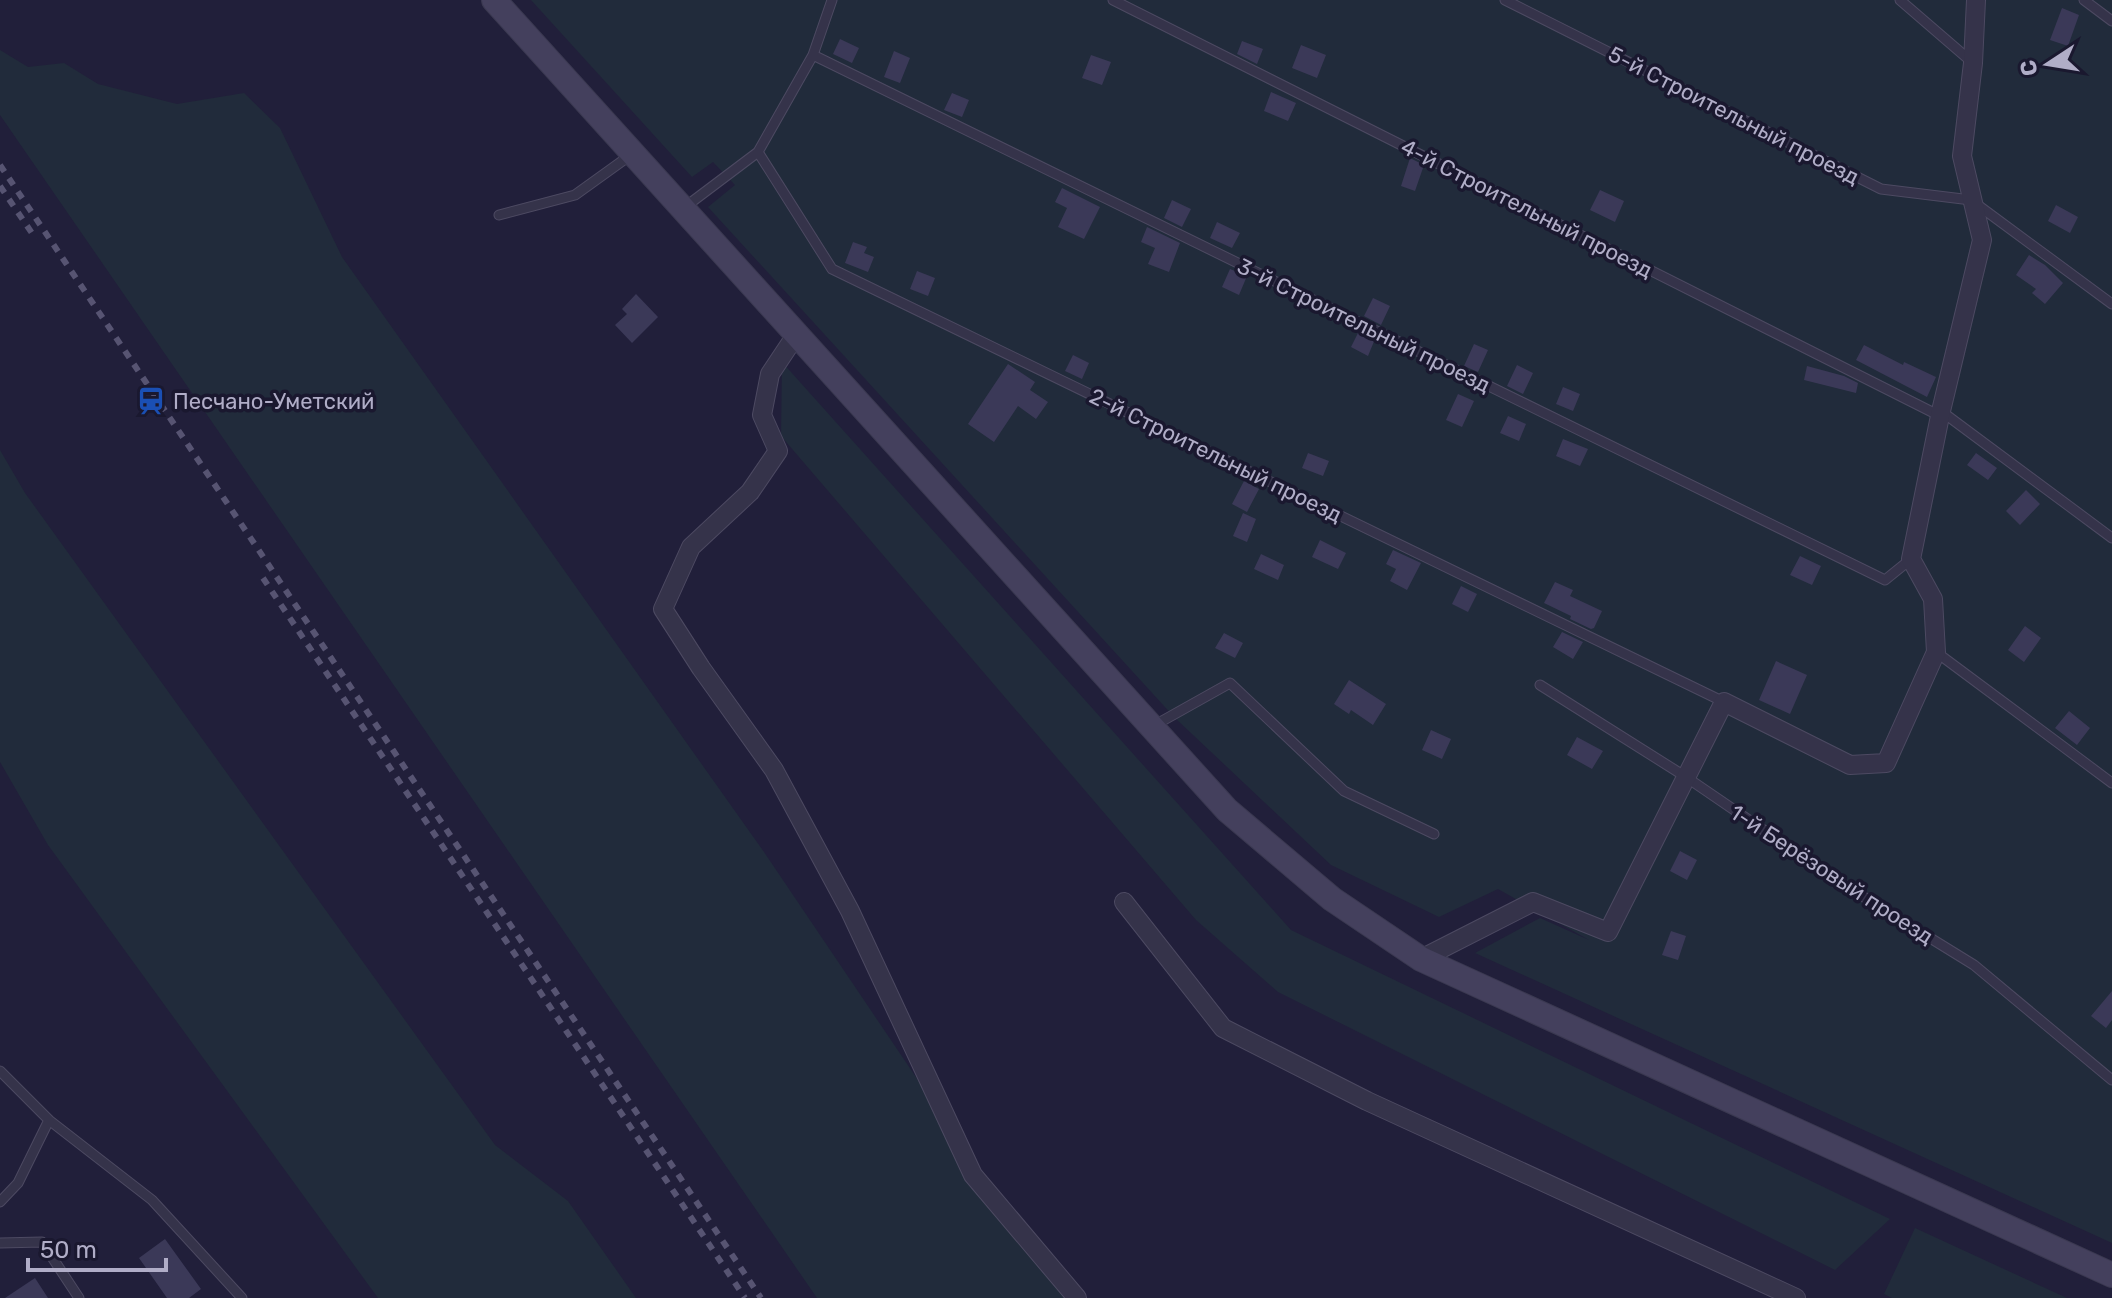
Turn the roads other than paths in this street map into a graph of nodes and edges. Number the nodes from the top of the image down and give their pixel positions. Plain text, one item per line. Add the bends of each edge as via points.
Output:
1 (494, 0) edge
2 (832, 0) edge
3 (1113, 0) edge
4 (1505, 0) edge
5 (1901, 0) edge
6 (1976, 0) edge
7 (2084, 0) edge
8 (2112, 21) edge
9 (813, 55) junction
10 (1973, 63) junction
11 (758, 152) junction
12 (632, 154) junction
13 (1971, 200) junction
14 (682, 209) junction
15 (499, 215) dead end
16 (2112, 304) edge
17 (796, 335) junction
18 (1941, 413) junction
19 (2112, 538) edge
20 (1911, 559) junction
21 (1936, 652) junction
22 (1540, 685) dead end
23 (1724, 702) junction
24 (1152, 727) junction
25 (1686, 777) junction
26 (2112, 783) edge
27 (1434, 834) dead end
28 (1124, 902) dead end
29 (1421, 959) junction
30 (0, 1071) edge
31 (2112, 1080) edge
32 (49, 1120) junction
33 (0, 1202) edge
34 (0, 1243) edge
35 (2112, 1275) edge
36 (79, 1298) edge
37 (242, 1298) edge
38 (1077, 1298) edge
39 (1796, 1298) edge

1 - 12 main road
2 - 9 lane
3 - 18 lane, 4-й Строительный проезд
4 - 13 lane, 5-й Строительный проезд via 1881,189
5 - 10 lane
6 - 10 street
7 - 8 lane
9 - 11 lane
9 - 20 lane, 3-й Строительный проезд via 1885,580
10 - 13 street via 1962,156
11 - 14 lane
11 - 23 lane, 2-й Строительный проезд via 832,269
12 - 14 main road
12 - 15 lane via 575,195
13 - 16 lane
13 - 18 street via 1982,240
14 - 17 main road
17 - 24 main road
17 - 38 street via 770,374 762,415 778,451 750,492 691,547 663,609 774,770 850,911 973,1175
18 - 19 lane, 4-й Строительный проезд
18 - 20 street
20 - 21 street via 1933,599
21 - 23 street via 1886,763 1850,765
21 - 26 lane
22 - 25 lane, 1-й Берёзовый проезд
23 - 25 street
24 - 27 lane via 1230,683 1344,791
24 - 29 main road via 1227,810 1332,899
25 - 29 street via 1608,932 1533,902
25 - 31 lane, 1-й Берёзовый проезд via 1841,883 1974,965
28 - 39 street via 1223,1028 1367,1101
29 - 35 main road
30 - 32 lane
32 - 33 lane via 18,1183
32 - 37 lane via 152,1200
34 - 36 lane via 42,1242

